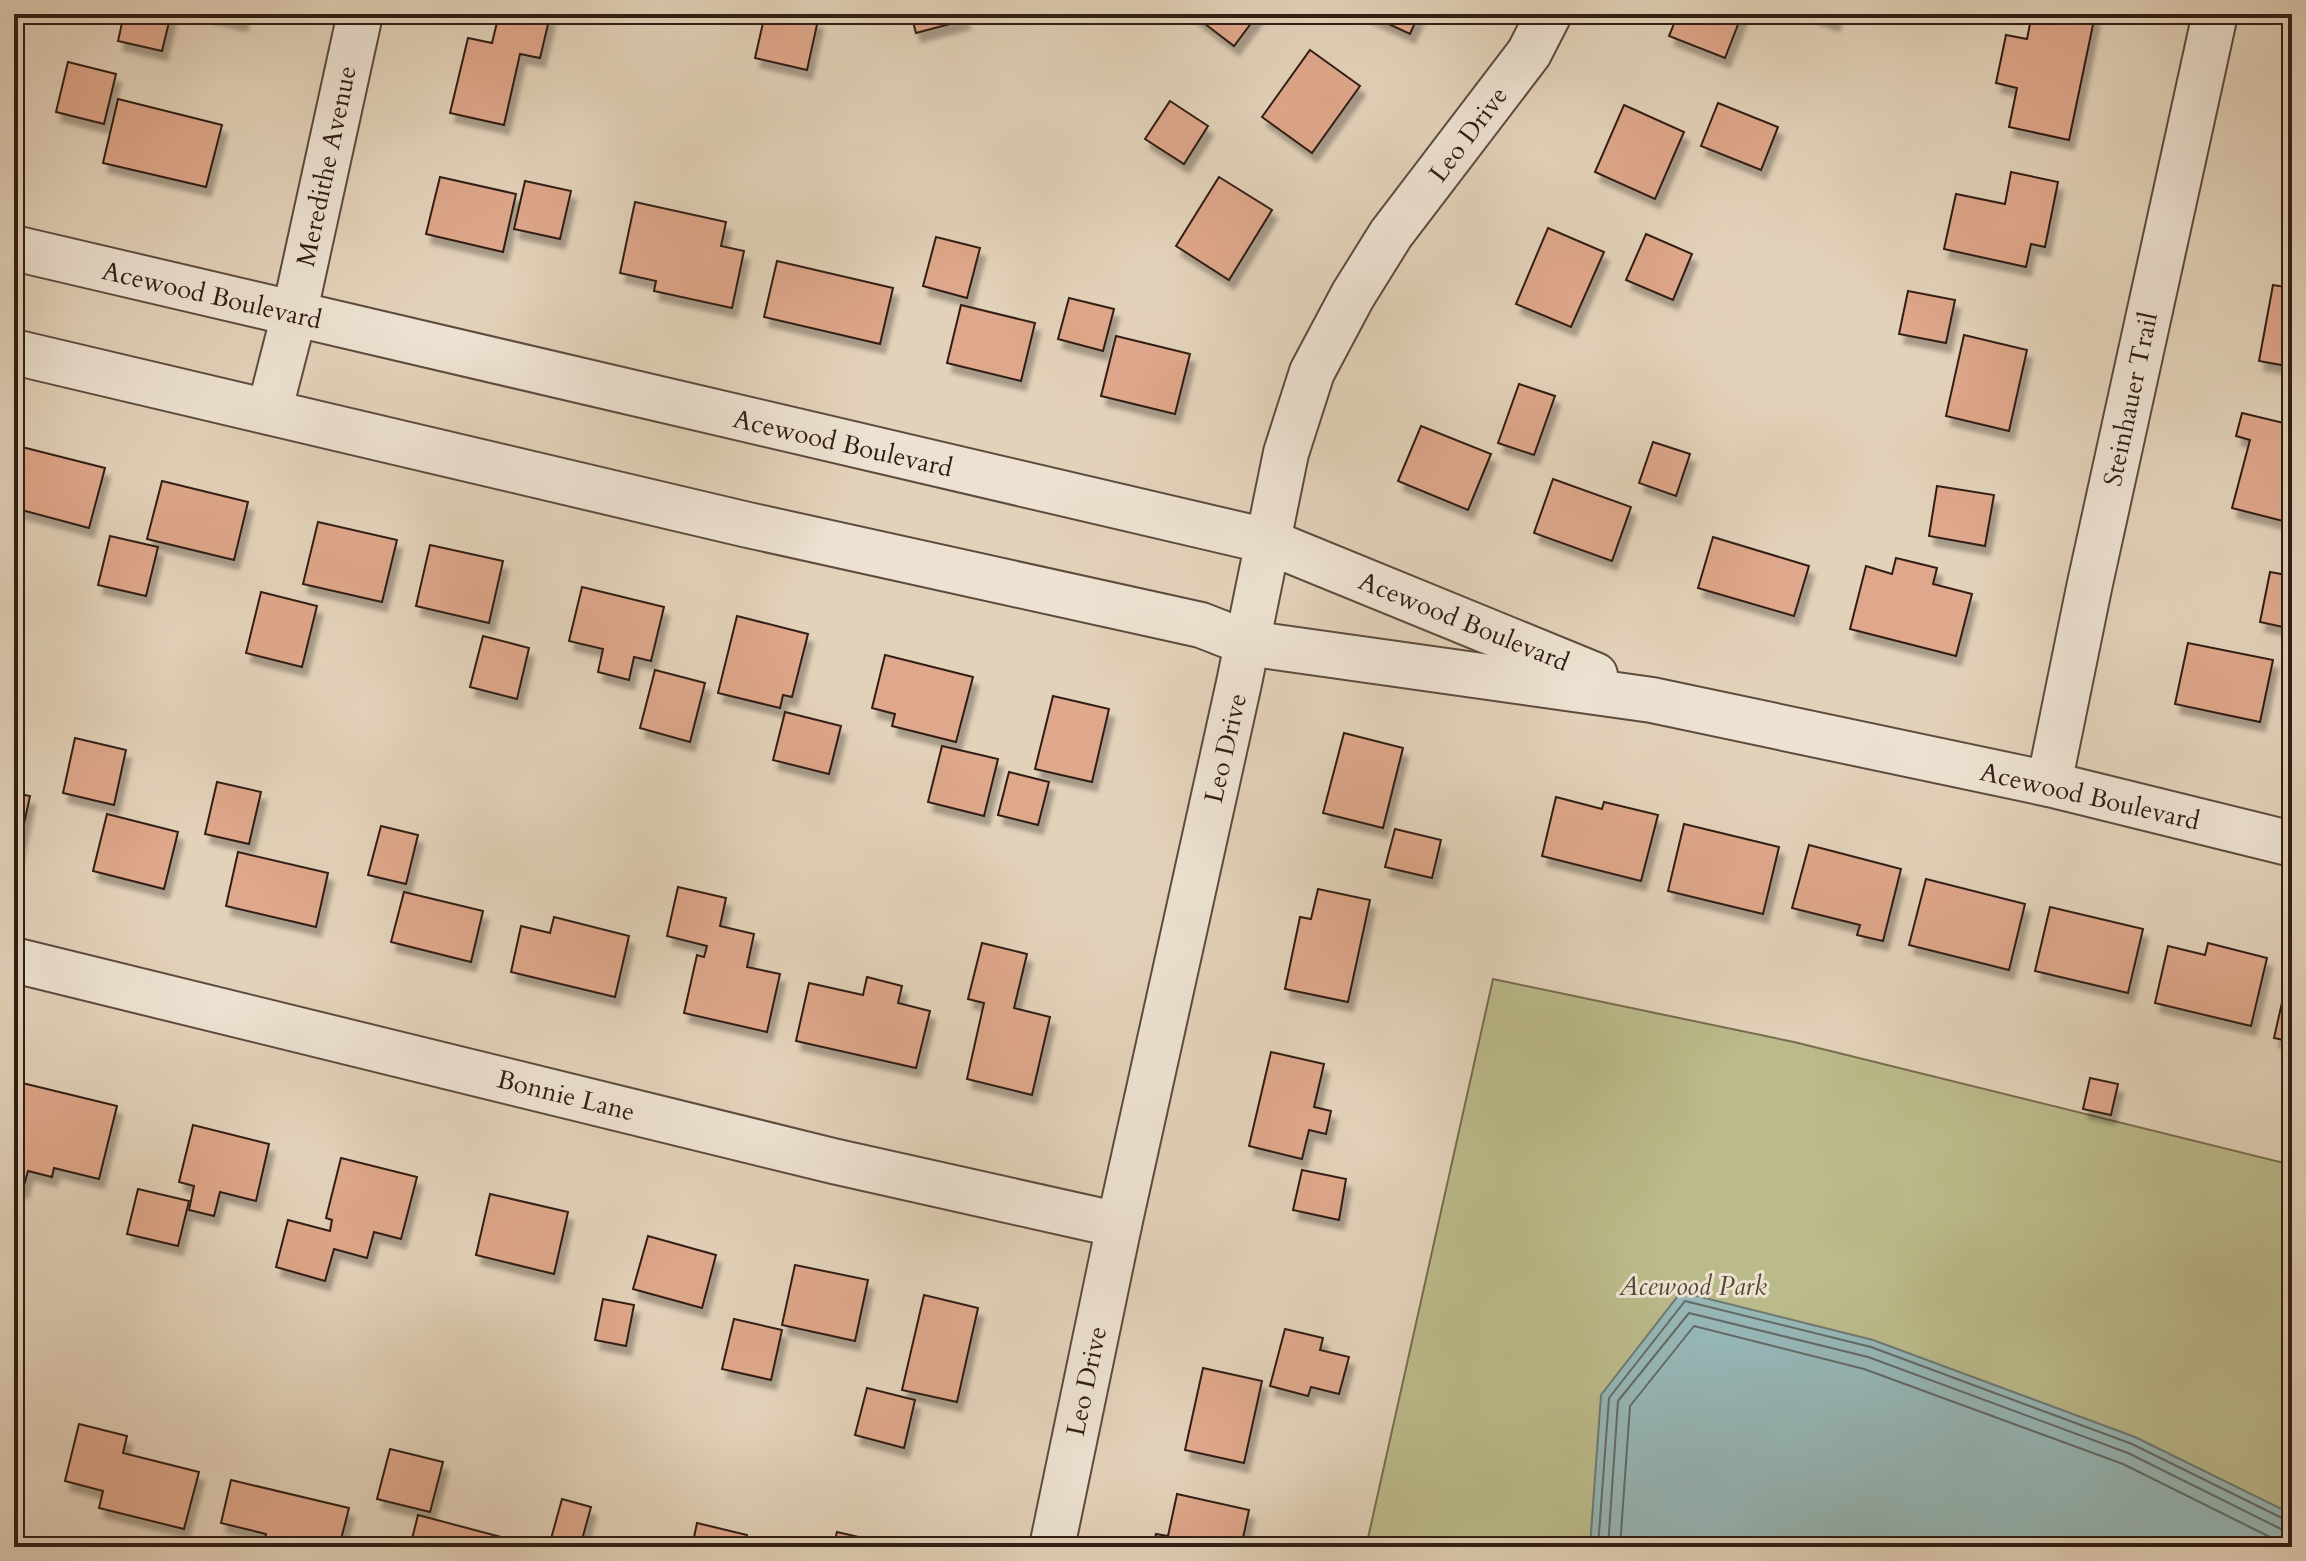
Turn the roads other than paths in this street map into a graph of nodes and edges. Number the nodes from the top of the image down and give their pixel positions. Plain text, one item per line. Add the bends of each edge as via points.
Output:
1 (360, 14) edge
2 (1549, 14) edge
3 (2215, 14) edge
4 (14, 248) edge
5 (294, 315) junction
6 (14, 352) edge
7 (269, 412) junction
8 (1267, 541) junction
9 (1247, 643) junction
10 (1652, 700) junction
11 (2049, 784) junction
12 (2292, 844) edge
13 (14, 960) edge
14 (1119, 1225) junction
15 (1052, 1547) edge

1 - 5 street, Meredithe Avenue
2 - 8 street, Leo Drive via 1529,53 1391,234 1353,295 1312,372 1286,453
3 - 11 street, Steinhauer Trail
4 - 5 street, Acewood Boulevard
5 - 7 street, Meredithe Avenue
5 - 8 street, Acewood Boulevard
6 - 7 street, Acewood Boulevard
7 - 9 street, Acewood Boulevard via 1201,625
8 - 9 street, Leo Drive
8 - 10 street, Acewood Boulevard
9 - 10 street, Acewood Boulevard
9 - 14 street, Leo Drive
10 - 11 street, Acewood Boulevard
11 - 12 street, Acewood Boulevard
13 - 14 street, Bonnie Lane via 833,1161
14 - 15 street, Leo Drive

